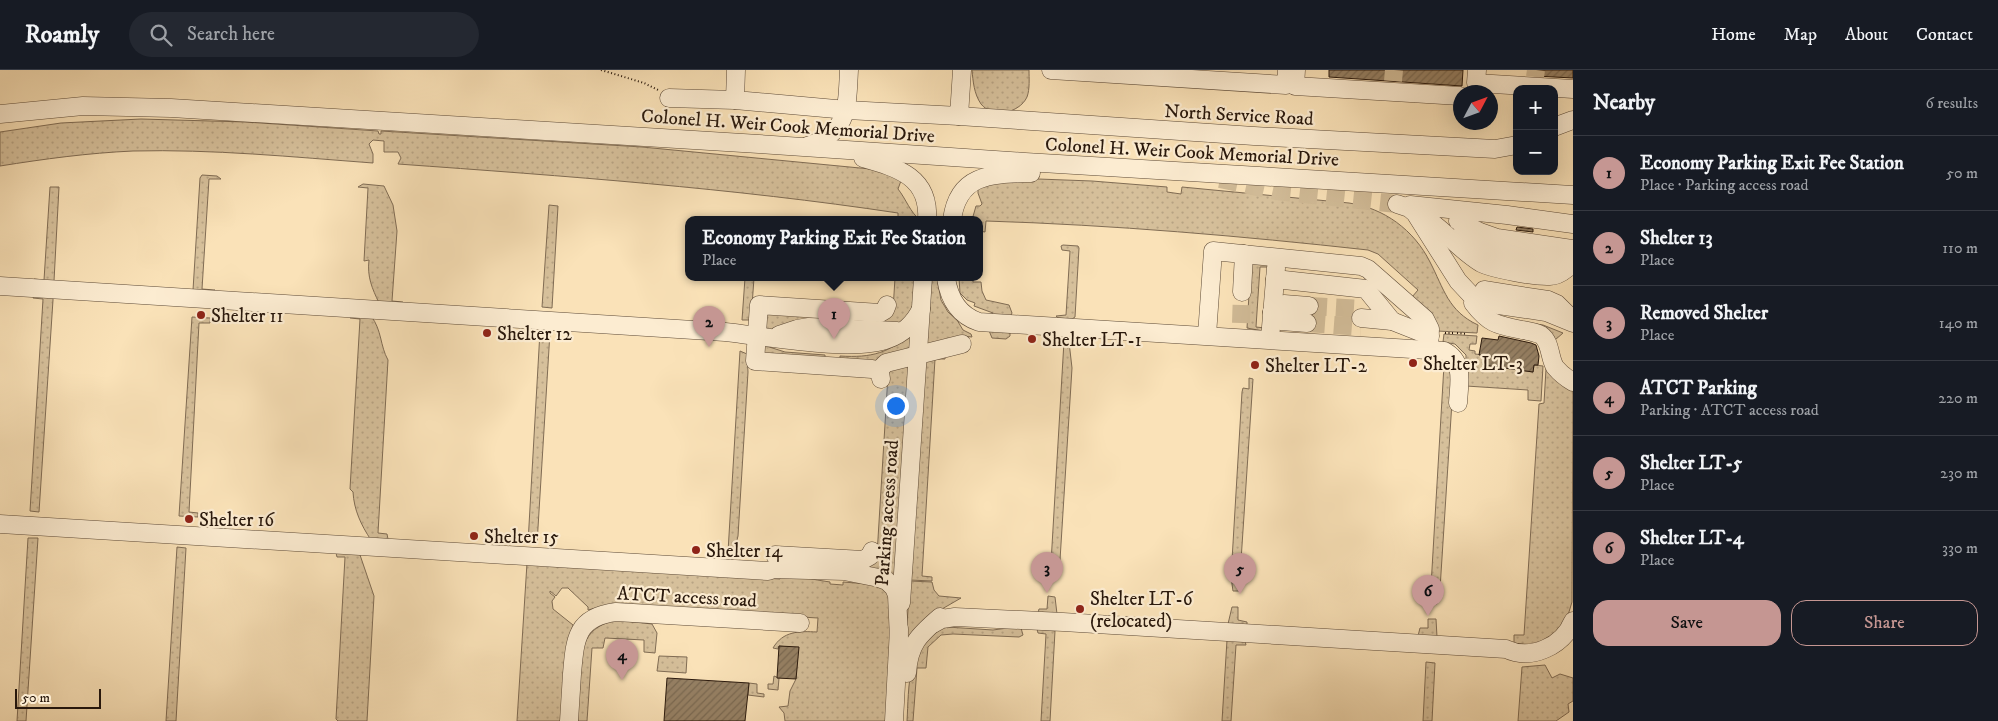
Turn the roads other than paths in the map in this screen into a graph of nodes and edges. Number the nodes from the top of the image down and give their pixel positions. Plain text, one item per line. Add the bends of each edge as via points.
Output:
1 (736, 70) edge
2 (849, 70) edge
3 (962, 70) edge
4 (1051, 70) edge
5 (1287, 70) edge
6 (1296, 70) edge
7 (1467, 70) edge
8 (1477, 70) edge
9 (1107, 72) edge
10 (1141, 73) edge
11 (1186, 74) edge
12 (1225, 76) edge
13 (1466, 85) edge
14 (1573, 89) edge
15 (1453, 95) edge
16 (670, 98) road end
17 (735, 100) junction
18 (847, 110) junction
19 (20, 112) junction
20 (0, 114) edge
21 (959, 116) junction
22 (0, 119) edge
23 (1573, 120) edge
24 (1558, 126) edge
25 (1513, 146) edge
26 (804, 147) junction
27 (829, 149) junction
28 (1149, 170) junction
29 (1524, 191) junction
30 (1573, 194) edge
31 (1573, 203) edge
32 (1432, 211) junction
33 (927, 216) edge
34 (953, 216) edge
35 (1573, 224) edge
36 (1573, 229) edge
37 (1573, 236) edge
38 (1573, 242) edge
39 (1573, 249) edge
40 (1244, 254) junction
41 (1277, 258) junction
42 (1572, 262) edge
43 (1455, 273) junction
44 (1275, 279) junction
45 (923, 281) edge
46 (947, 281) edge
47 (0, 286) edge
48 (1242, 292) tunnel mouth
49 (1473, 303) junction
50 (887, 305) dead end
51 (921, 309) junction
52 (1272, 312) junction
53 (1308, 315) tunnel mouth
54 (1361, 318) tunnel mouth
55 (1571, 320) edge
56 (1392, 321) junction
57 (764, 336) junction
58 (1207, 336) junction
59 (1270, 339) junction
60 (1435, 339) junction
61 (962, 344) dead end
62 (919, 354) junction
63 (1573, 382) edge
64 (1458, 403) dead end
65 (0, 524) edge
66 (872, 551) dead end
67 (775, 562) junction
68 (1573, 621) edge
69 (800, 624) dead end
70 (899, 639) junction
71 (569, 721) edge
72 (894, 721) edge
73 (904, 721) edge

1 - 17 street
2 - 18 street
3 - 21 street
4 - 9 street
5 - 12 street via 1286,85
6 - 15 street via 1295,86 1393,87
7 - 13 street
8 - 14 street via 1476,83 1535,82
9 - 10 street
10 - 11 street
11 - 12 street
16 - 17 street, North Service Road
17 - 18 street, North Service Road
18 - 21 street, North Service Road
18 - 26 street via 830,135
19 - 20 street, Colonel H. Weir Cook Memorial Drive
19 - 22 street
19 - 26 street, Colonel H. Weir Cook Memorial Drive via 83,106 143,106
21 - 25 street, North Service Road via 1495,149
23 - 24 street
26 - 27 street, Colonel H. Weir Cook Memorial Drive
27 - 28 street, Colonel H. Weir Cook Memorial Drive
27 - 33 street via 905,173 924,195
28 - 29 street, Colonel H. Weir Cook Memorial Drive
28 - 34 street via 988,175 962,191
29 - 30 street, Colonel H. Weir Cook Memorial Drive
29 - 31 street
32 - 35 street
32 - 36 street
32 - 37 street
32 - 38 street via 1505,232
32 - 39 street via 1490,236
32 - 42 street via 1484,241
32 - 42 street via 1435,224 1487,266 1549,276
32 - 43 street via 1420,220
40 - 41 street
40 - 48 street
40 - 58 street via 1213,251
41 - 44 street
41 - 60 street via 1368,269 1425,319
43 - 49 street
43 - 55 street via 1487,291 1548,300
44 - 52 street
44 - 56 street via 1366,289
45 - 51 street, Parking access road
46 - 58 street via 952,301 957,307 974,320 988,324
47 - 57 street
49 - 55 street via 1484,311
49 - 63 street via 1484,317 1495,324 1543,337 1560,373
50 - 57 street via 880,313 759,305
51 - 57 street via 914,321 902,331 809,327
51 - 62 street, Parking access road
52 - 53 street via 1284,304
52 - 59 street
54 - 56 street via 1378,310
56 - 60 street
57 - 62 street via 755,361 880,375 886,363
58 - 59 street via 1240,330
59 - 60 street
60 - 64 street via 1458,363
61 - 62 street
62 - 70 street, Parking access road
65 - 67 street via 758,571 771,571
66 - 67 street via 863,560
67 - 70 street via 810,571 832,570 887,581 896,591
68 - 73 street via 1562,638 1544,650 1530,653 1063,622 933,624 920,634 908,658
69 - 71 street, ATCT access road via 616,612 600,615 582,627 576,641
70 - 72 street, Parking access road

